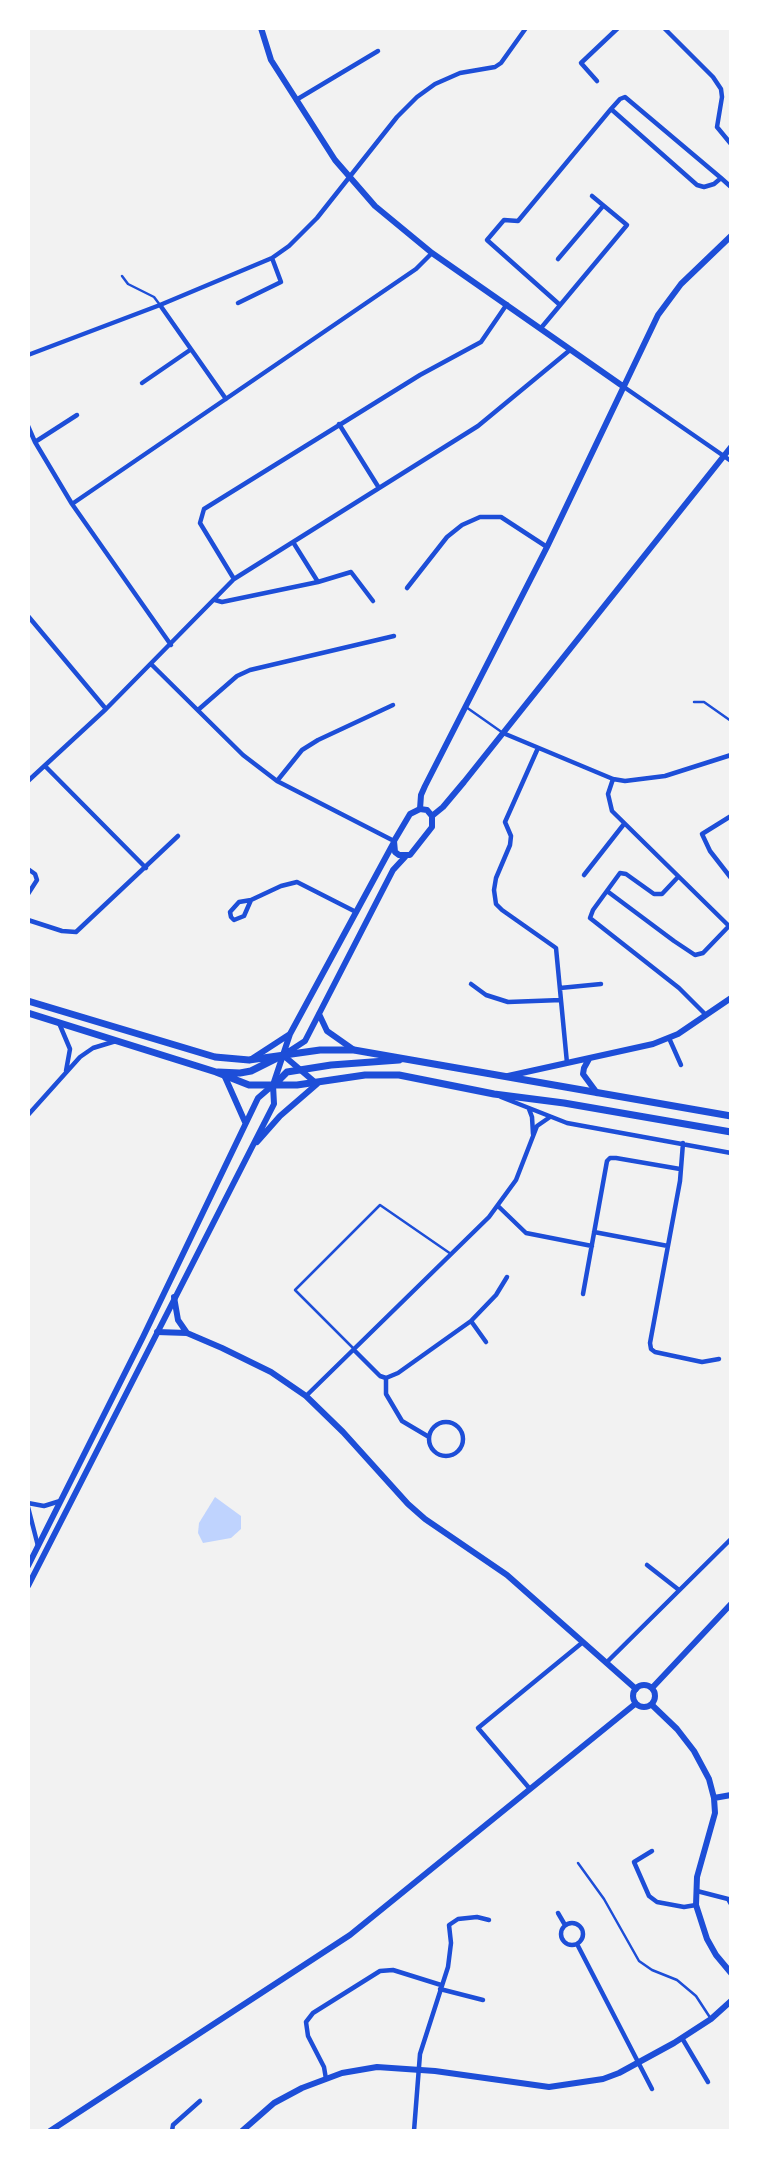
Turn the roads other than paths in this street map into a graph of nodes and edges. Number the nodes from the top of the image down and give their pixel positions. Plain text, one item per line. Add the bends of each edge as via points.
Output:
1 (261, 28) edge
2 (526, 28) edge
3 (618, 28) edge
4 (664, 28) edge
5 (378, 51) dead end
6 (597, 80) dead end
7 (296, 100) junction
8 (611, 109) junction
9 (731, 144) edge
10 (349, 177) junction
11 (721, 178) junction
12 (731, 187) edge
13 (592, 196) dead end
14 (603, 206) junction
15 (731, 236) edge
16 (432, 253) junction
17 (272, 258) junction
18 (558, 259) dead end
19 (122, 276) dead end
20 (239, 303) dead end
21 (507, 304) junction
22 (160, 305) junction
23 (560, 305) junction
24 (541, 328) junction
25 (190, 350) junction
26 (570, 350) junction
27 (28, 355) edge
28 (142, 383) dead end
29 (624, 387) junction
30 (226, 399) junction
31 (77, 415) dead end
32 (339, 425) junction
33 (28, 426) edge
34 (35, 442) junction
35 (731, 447) edge
36 (724, 456) junction
37 (731, 461) edge
38 (379, 488) junction
39 (72, 504) junction
40 (293, 542) junction
41 (547, 547) junction
42 (234, 579) junction
43 (318, 582) junction
44 (407, 588) dead end
45 (215, 600) junction
46 (373, 601) dead end
47 (28, 616) edge
48 (394, 636) dead end
49 (171, 645) junction
50 (152, 665) junction
51 (694, 702) dead end
52 (393, 705) dead end
53 (466, 707) junction
54 (106, 709) junction
55 (198, 710) junction
56 (731, 721) edge
57 (503, 733) junction
58 (538, 748) junction
59 (731, 755) edge
60 (45, 766) junction
61 (613, 779) junction
62 (28, 781) edge
63 (277, 781) junction
64 (420, 809) junction
65 (432, 816) junction
66 (731, 816) edge
67 (624, 824) junction
68 (178, 836) dead end
69 (394, 843) junction
70 (405, 857) junction
71 (146, 868) junction
72 (28, 869) edge
73 (584, 875) dead end
74 (678, 877) junction
75 (731, 878) edge
76 (607, 891) junction
77 (28, 894) edge
78 (251, 900) junction
79 (357, 913) junction
80 (28, 920) edge
81 (730, 927) edge
82 (471, 985) dead end
83 (601, 985) dead end
84 (560, 988) junction
85 (731, 998) edge
86 (561, 1000) junction
87 (28, 1001) edge
88 (28, 1013) edge
89 (319, 1014) junction
90 (706, 1015) junction
91 (59, 1022) junction
92 (290, 1034) junction
93 (668, 1038) junction
94 (116, 1040) junction
95 (354, 1050) junction
96 (283, 1055) junction
97 (589, 1059) junction
98 (249, 1060) junction
99 (404, 1060) junction
100 (567, 1063) junction
101 (681, 1065) dead end
102 (300, 1070) junction
103 (66, 1071) junction
104 (216, 1072) junction
105 (505, 1076) junction
106 (225, 1077) junction
107 (317, 1084) junction
108 (273, 1085) junction
109 (597, 1093) junction
110 (494, 1094) junction
111 (528, 1108) junction
112 (28, 1115) edge
113 (731, 1116) edge
114 (550, 1117) junction
115 (245, 1122) junction
116 (731, 1132) edge
117 (533, 1137) junction
118 (683, 1143) junction
119 (251, 1148) junction
120 (731, 1153) edge
121 (680, 1169) junction
122 (498, 1206) junction
123 (594, 1232) junction
124 (668, 1246) junction
125 (592, 1247) junction
126 (451, 1254) junction
127 (507, 1277) dead end
128 (583, 1294) dead end
129 (174, 1297) junction
130 (471, 1321) junction
131 (157, 1332) junction
132 (187, 1334) junction
133 (486, 1342) dead end
134 (354, 1350) junction
135 (719, 1359) dead end
136 (387, 1378) junction
137 (306, 1396) junction
138 (429, 1437) junction
139 (60, 1500) junction
140 (28, 1505) edge
141 (731, 1539) edge
142 (38, 1546) junction
143 (647, 1565) dead end
144 (28, 1566) edge
145 (28, 1586) edge
146 (678, 1590) junction
147 (731, 1604) edge
148 (584, 1642) junction
149 (607, 1662) junction
150 (652, 1688) junction
151 (636, 1689) junction
152 (635, 1704) junction
153 (652, 1704) junction
154 (530, 1789) junction
155 (731, 1795) edge
156 (714, 1798) junction
157 (652, 1851) dead end
158 (578, 1863) dead end
159 (697, 1891) junction
160 (731, 1904) edge
161 (696, 1905) junction
162 (558, 1913) dead end
163 (489, 1920) dead end
164 (565, 1926) junction
165 (577, 1944) junction
166 (731, 1973) edge
167 (441, 1987) junction
168 (483, 2000) dead end
169 (731, 2001) edge
170 (711, 2019) junction
171 (682, 2038) junction
172 (637, 2063) junction
173 (418, 2069) junction
174 (326, 2079) junction
175 (708, 2082) dead end
176 (652, 2089) dead end
177 (200, 2101) dead end
178 (50, 2131) edge
179 (172, 2131) edge
180 (242, 2131) edge
181 (414, 2131) edge

1 - 7 main road via 271,60
2 - 10 street via 495,67 460,72 417,97
3 - 6 street via 581,63
4 - 9 street via 721,89 717,127
5 - 7 street
7 - 10 main road
8 - 11 street via 697,184 704,187
8 - 11 street via 625,97
8 - 23 street via 518,221 504,220 487,240
10 - 16 main road via 375,206
10 - 17 street via 317,218
11 - 12 street
13 - 14 street
14 - 18 street
14 - 23 street via 627,225
15 - 29 main road via 668,300
16 - 21 main road
16 - 30 street via 416,269
17 - 20 street via 281,282
17 - 22 street
19 - 22 lane
21 - 24 main road
21 - 32 street via 481,342
22 - 25 street
22 - 27 street
23 - 24 street
24 - 26 main road
25 - 28 street
25 - 30 street
26 - 29 main road
26 - 38 street via 478,426
29 - 36 street
29 - 41 main road
30 - 39 street
31 - 34 street
32 - 38 street
32 - 42 street via 204,509 200,523
33 - 34 street
34 - 39 street
35 - 36 main road
36 - 37 street
36 - 57 main road
38 - 40 street
39 - 49 street
40 - 42 street
40 - 43 street
41 - 44 street via 501,517 480,517 447,537
41 - 53 main road
42 - 45 street
43 - 45 street
43 - 46 street via 351,572
45 - 49 street
47 - 54 street
48 - 55 street via 250,670
49 - 50 street
50 - 54 street
50 - 55 street
51 - 56 lane via 704,702
52 - 63 street via 302,750
53 - 57 lane
53 - 64 main road via 421,795
54 - 60 street
55 - 63 street
57 - 58 street
57 - 65 main road
58 - 61 street
58 - 84 street via 505,822 510,845 494,890 502,910 556,948
59 - 61 street via 646,780
60 - 62 street
60 - 71 street
61 - 67 street via 609,801
63 - 69 street
64 - 65 main road
64 - 69 main road via 410,814
65 - 70 main road via 432,827
66 - 75 street via 702,834
67 - 73 street
67 - 74 street
68 - 71 street
69 - 70 main road via 395,852
69 - 79 main road
70 - 89 main road via 393,870
71 - 80 street via 76,932
72 - 77 street via 37,880
74 - 76 street via 662,894 654,894 620,873
74 - 81 street
76 - 81 street via 695,955
76 - 90 street via 593,910 593,923 679,988
78 - 78 street via 233,906 231,917 244,916
78 - 79 street via 297,882
79 - 92 main road
82 - 86 street via 508,1002
83 - 84 street
84 - 86 street
85 - 90 main road
86 - 100 street
87 - 98 main road via 215,1057
88 - 91 main road
89 - 95 main road via 327,1031
89 - 96 main road via 305,1041
90 - 93 main road
91 - 94 main road
91 - 103 street via 70,1049
92 - 96 main road
92 - 98 main road
93 - 97 main road
93 - 101 street
94 - 103 street via 87,1051
94 - 104 main road
95 - 96 main road
95 - 99 main road
96 - 98 main road
96 - 102 main road
96 - 104 main road via 251,1071
96 - 108 main road
97 - 100 main road
97 - 109 main road via 583,1074
99 - 102 main road
99 - 105 main road
100 - 105 main road
102 - 107 main road
102 - 108 main road via 287,1072
103 - 112 street
104 - 106 main road
105 - 109 main road
106 - 108 main road via 249,1085
106 - 115 main road
107 - 108 main road
107 - 110 main road via 365,1075 399,1075
107 - 119 main road
108 - 115 main road via 258,1098
108 - 119 main road via 275,1100
109 - 113 main road
110 - 111 street
110 - 116 main road
111 - 114 street
111 - 117 street
114 - 117 street via 537,1126
114 - 118 street
115 - 139 main road
117 - 122 street via 516,1180
118 - 120 street
118 - 121 street
119 - 129 main road
121 - 123 street via 610,1158
121 - 124 street
122 - 125 street via 526,1233
122 - 126 street
123 - 124 street
123 - 125 street
124 - 135 street via 651,1349 702,1362
125 - 128 street
126 - 134 street
126 - 134 lane via 380,1205 295,1290
127 - 130 street
129 - 131 main road
129 - 132 main road via 178,1320
130 - 133 street
130 - 136 street
131 - 132 main road
131 - 145 main road
132 - 137 main road via 271,1372
134 - 136 street via 380,1377
134 - 137 street
136 - 138 street via 386,1394 402,1421
137 - 148 main road via 408,1504 508,1575
138 - 138 street via 430,1446 444,1456 453,1454 463,1440 461,1431 448,1422 439,1423
139 - 140 street
139 - 142 main road
140 - 142 street
141 - 146 street
142 - 144 main road
143 - 146 street
146 - 149 street
147 - 150 main road
148 - 149 main road
148 - 154 street via 478,1728
149 - 151 main road
150 - 151 main road
150 - 153 main road
151 - 152 main road
152 - 153 main road
152 - 154 main road
153 - 156 main road via 695,1751
154 - 178 main road via 350,1935
155 - 156 main road
156 - 159 main road via 715,1813
157 - 161 street via 634,1862 649,1896 657,1902
158 - 170 lane via 639,1961 677,1980 696,1996
159 - 160 street via 728,1899
159 - 161 main road
161 - 166 main road via 707,1939
162 - 164 street
163 - 167 street via 458,1919 449,1926 448,1967
164 - 165 street via 561,1931 564,1942
164 - 165 street via 572,1923 581,1928 583,1935
165 - 172 street
167 - 168 street
167 - 173 street
167 - 174 street via 393,1970 380,1971 313,2013 306,2022 308,2036
169 - 170 main road
170 - 171 main road
171 - 172 main road
171 - 175 street
172 - 173 main road via 603,2079 550,2087
172 - 176 street
173 - 174 main road via 377,2067
173 - 181 street
174 - 180 main road via 274,2103
177 - 179 street

